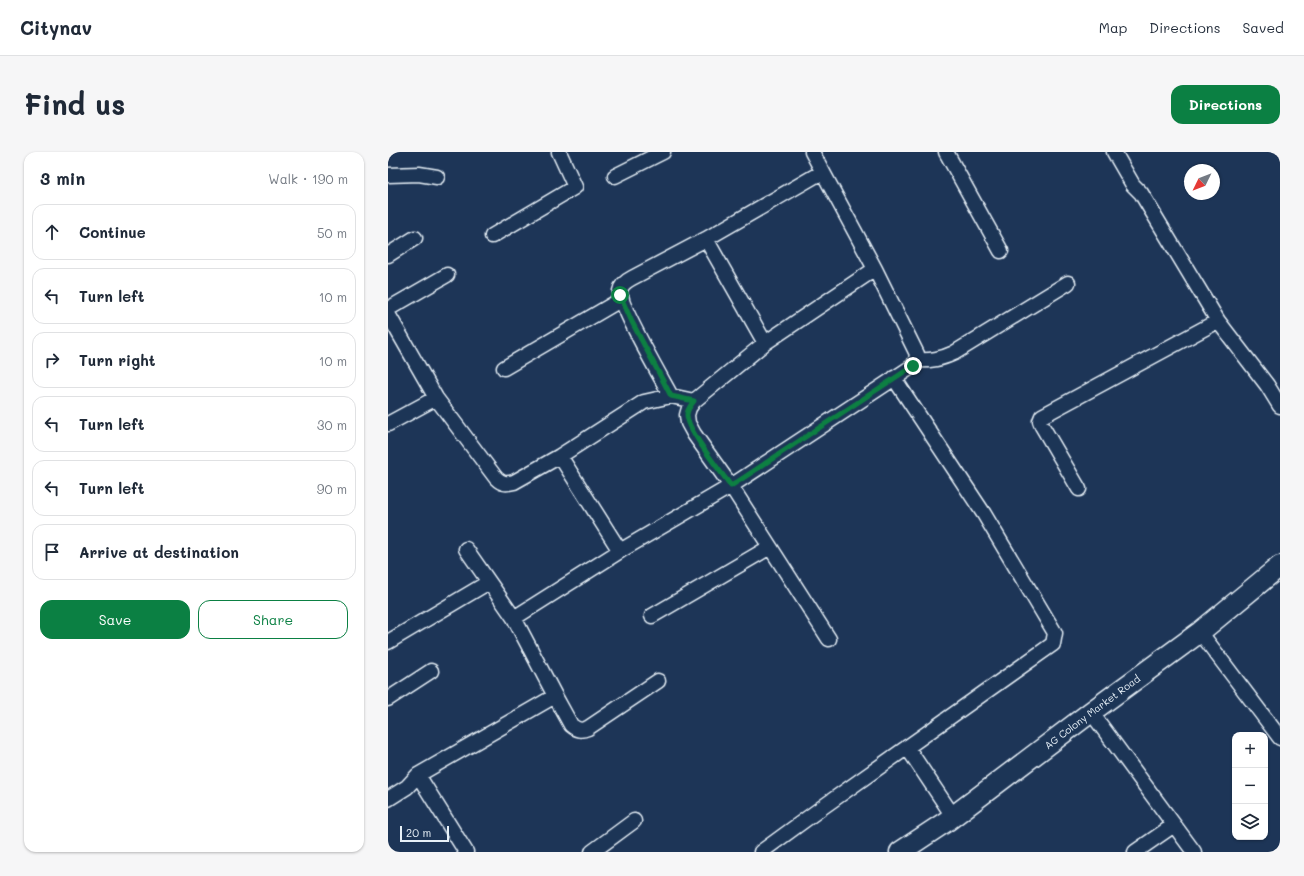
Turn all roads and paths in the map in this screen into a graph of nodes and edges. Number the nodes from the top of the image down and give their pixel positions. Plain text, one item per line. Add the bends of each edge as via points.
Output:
1 (559, 152) edge
2 (663, 152) edge
3 (812, 152) edge
4 (946, 152) edge
5 (1114, 152) edge
6 (822, 172) junction
7 (388, 175) edge
8 (615, 176) dead end
9 (437, 177) dead end
10 (492, 236) dead end
11 (415, 238) dead end
12 (706, 239) junction
13 (1001, 251) dead end
14 (388, 255) edge
15 (875, 269) junction
16 (447, 275) dead end
17 (1068, 283) dead end
18 (622, 299) junction
19 (388, 309) edge
20 (388, 314) edge
21 (1218, 321) junction
22 (765, 343) junction
23 (916, 360) junction
24 (504, 368) dead end
25 (894, 378) junction
26 (671, 396) junction
27 (436, 398) junction
28 (694, 401) junction
29 (1280, 406) edge
30 (388, 424) edge
31 (560, 456) junction
32 (731, 486) junction
33 (1080, 489) dead end
34 (770, 547) junction
35 (466, 549) dead end
36 (620, 551) junction
37 (1280, 566) edge
38 (489, 582) junction
39 (652, 616) dead end
40 (514, 618) junction
41 (1200, 632) junction
42 (829, 639) dead end
43 (388, 642) edge
44 (431, 671) dead end
45 (658, 681) dead end
46 (555, 696) junction
47 (388, 699) edge
48 (1091, 712) junction
49 (1280, 738) edge
50 (907, 747) junction
51 (418, 776) junction
52 (388, 799) edge
53 (953, 816) junction
54 (634, 821) dead end
55 (1174, 825) junction
56 (466, 852) edge
57 (592, 852) edge
58 (761, 852) edge
59 (900, 852) edge
60 (1135, 852) edge
61 (1194, 852) edge

1 - 10 street via 575,187
2 - 8 street
3 - 6 street
4 - 13 street
5 - 21 street via 1133,185 1142,193
6 - 12 street
6 - 15 street
7 - 9 street via 418,174
11 - 14 street
12 - 18 street via 625,282 620,290
12 - 22 street
15 - 22 street
15 - 23 street via 914,345
16 - 19 street
17 - 23 street via 954,353 936,359
18 - 24 street
18 - 26 street
20 - 27 street
21 - 29 street
21 - 33 street via 1042,416 1042,426
22 - 28 street
23 - 25 street via 913,366
25 - 32 street
25 - 50 street via 984,514 1055,633 1053,644
26 - 28 street
26 - 31 street via 644,402
27 - 30 street
27 - 31 street via 501,483 514,482
28 - 32 street via 688,408 688,423
31 - 36 street
32 - 34 street
32 - 36 street
34 - 39 street
34 - 42 street
35 - 38 street
36 - 40 street
37 - 41 street, AG Colony Market Road
38 - 40 street
38 - 43 street
40 - 46 street
41 - 48 street, AG Colony Market Road
41 - 49 street
44 - 47 street
45 - 46 street via 582,730 571,725
46 - 51 street
48 - 53 street, AG Colony Market Road
48 - 55 street
50 - 53 street
50 - 58 street
51 - 52 street via 407,787
51 - 56 street
53 - 59 street, AG Colony Market Road
54 - 57 street
55 - 60 street
55 - 61 street

